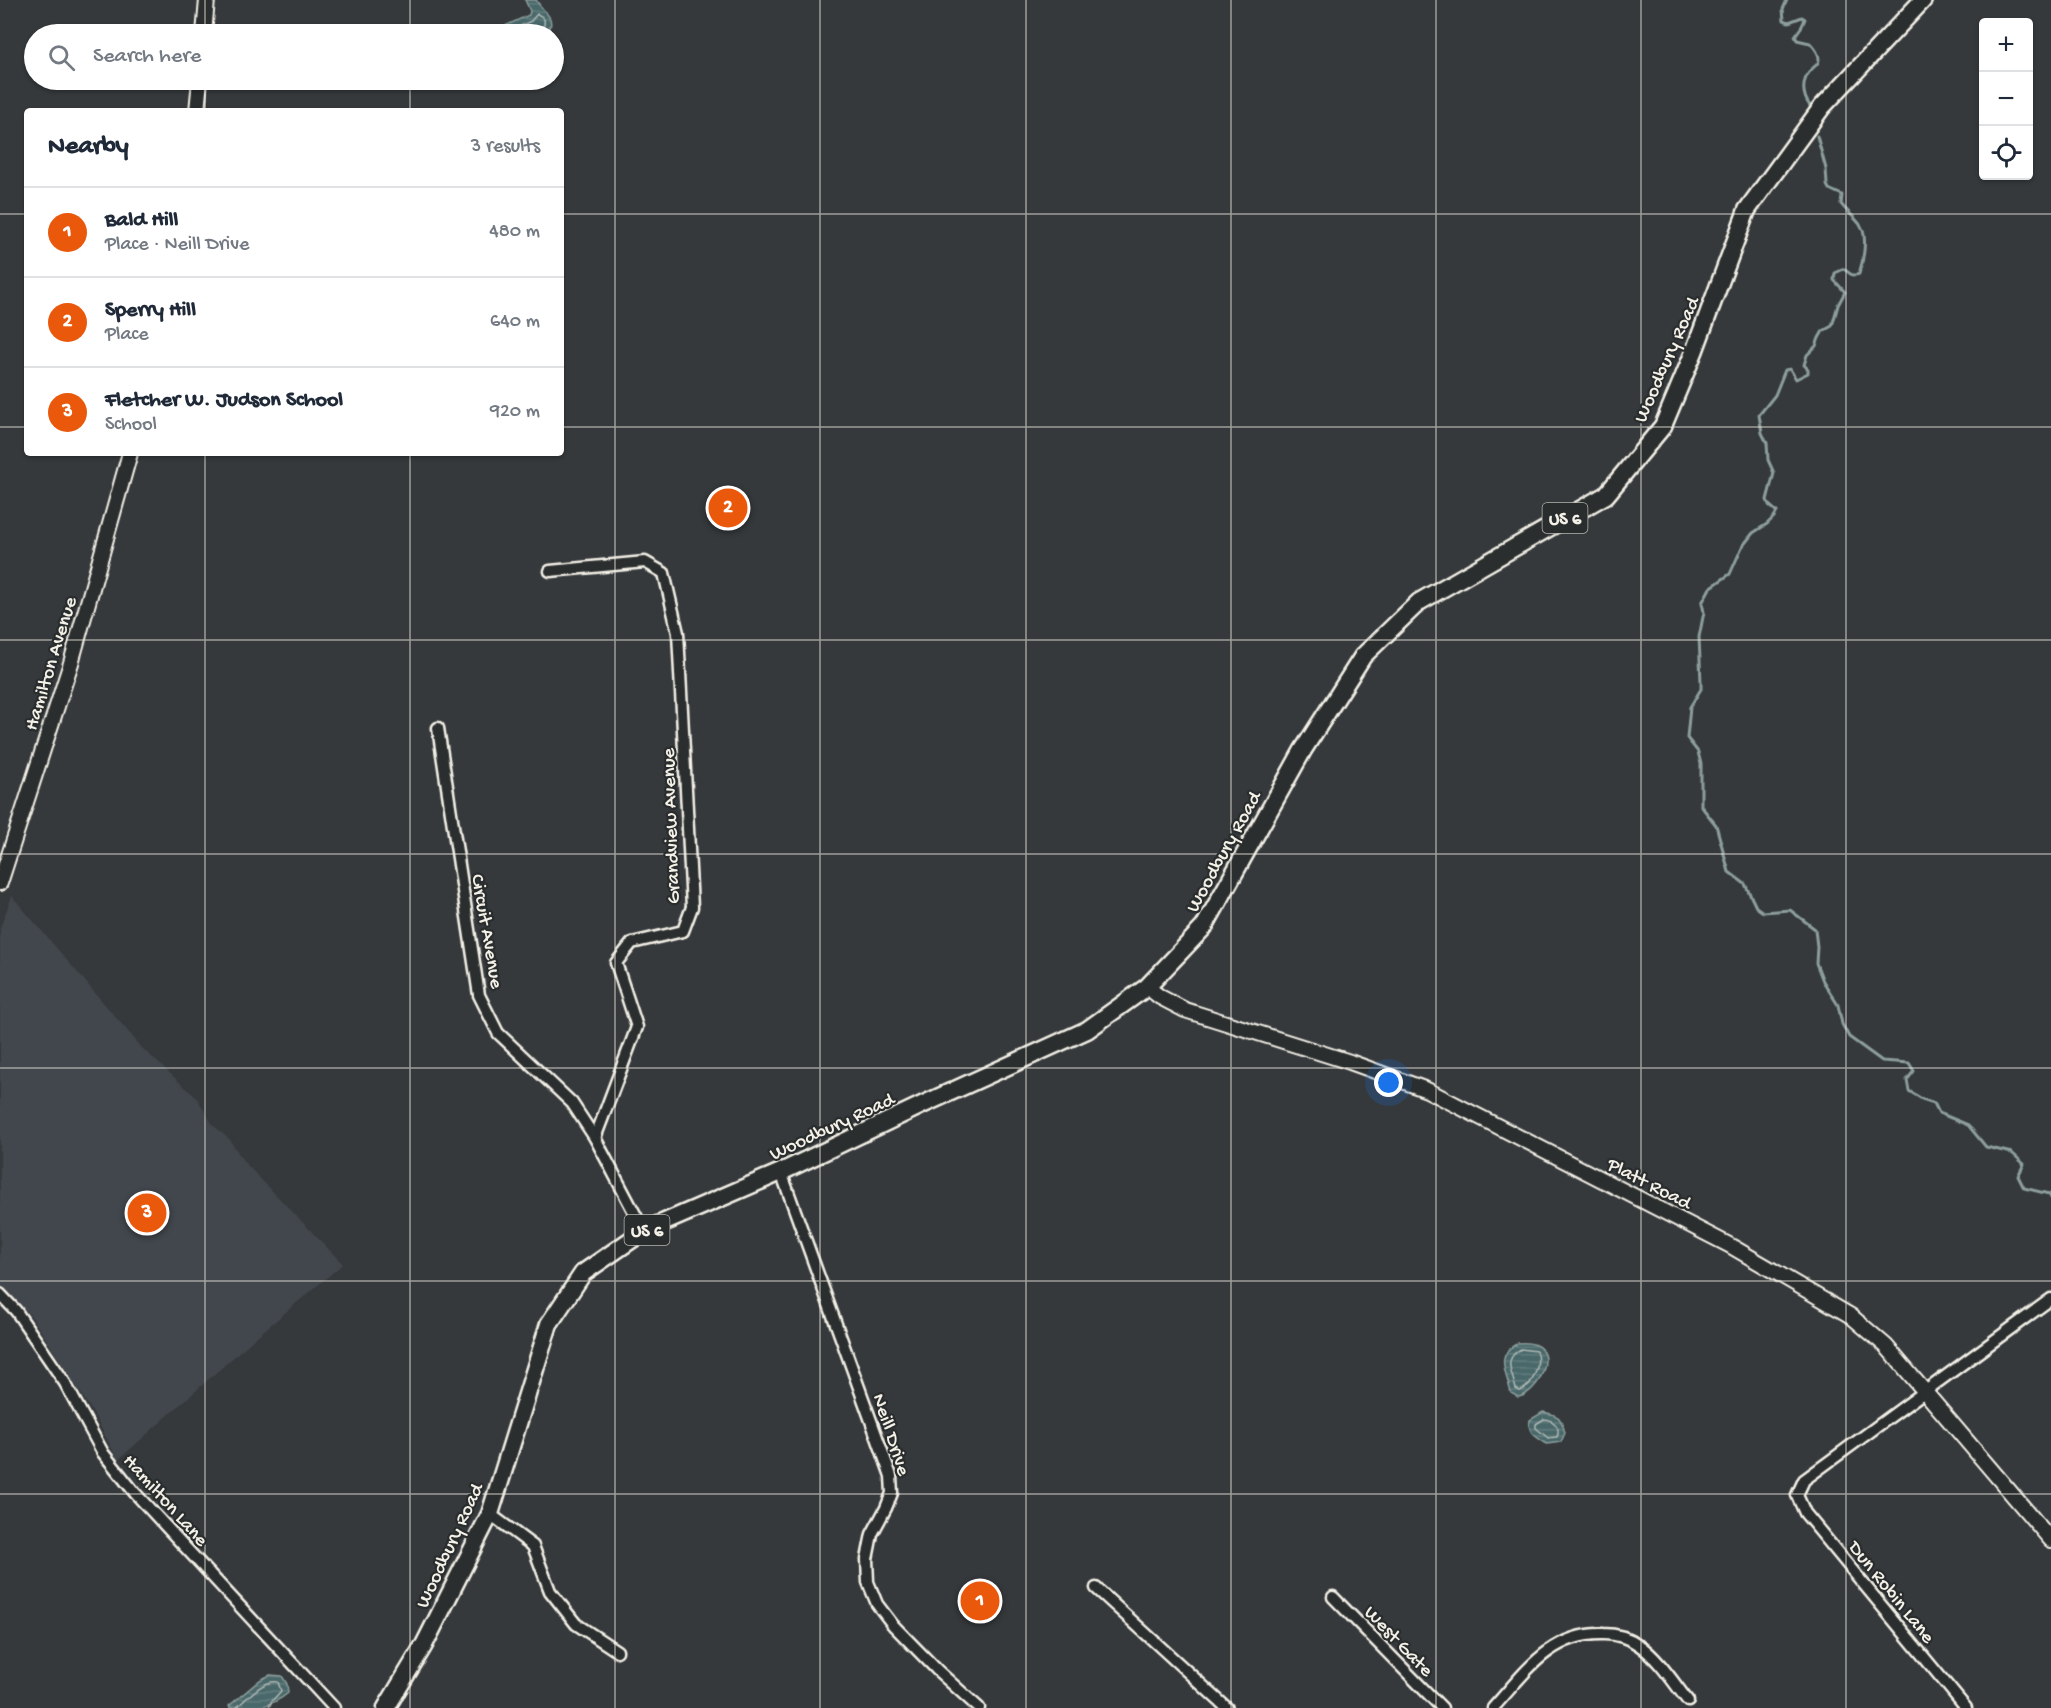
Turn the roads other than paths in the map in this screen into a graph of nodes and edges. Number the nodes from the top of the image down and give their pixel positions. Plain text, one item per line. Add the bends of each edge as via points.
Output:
1 (207, 0) edge
2 (1923, 0) edge
3 (205, 24) edge
4 (199, 90) edge
5 (197, 108) edge
6 (129, 456) edge
7 (550, 571) dead end
8 (438, 728) dead end
9 (0, 883) edge
10 (1147, 987) junction
11 (595, 1138) junction
12 (781, 1172) junction
13 (644, 1231) junction
14 (0, 1294) edge
15 (2051, 1299) edge
16 (1926, 1391) junction
17 (490, 1514) junction
18 (2051, 1540) edge
19 (1096, 1588) dead end
20 (1333, 1597) dead end
21 (617, 1651) dead end
22 (1688, 1701) dead end
23 (334, 1708) edge
24 (386, 1708) edge
25 (979, 1708) edge
26 (1227, 1708) edge
27 (1442, 1708) edge
28 (1493, 1708) edge
29 (1966, 1708) edge

1 - 3 street
2 - 10 main road, Woodbury Road / US 6 via 1822,107 1747,210 1663,426 1606,495 1419,602 1363,656 1303,750 1204,927
4 - 5 street
6 - 9 street, Hamilton Avenue via 71,663
7 - 11 street, Grandview Avenue via 645,562 664,573 678,633 692,907 683,931 632,943 616,963 637,1027
8 - 11 street, Circuit Avenue via 480,995 498,1033 572,1103
10 - 12 main road, Woodbury Road / US 6 via 1087,1030
10 - 16 street, Platt Road via 1185,1010 1427,1090 1719,1240 1851,1317 1886,1346
11 - 13 street, Circuit Avenue
12 - 13 main road, Woodbury Road / US 6
12 - 25 street, Neill Drive via 891,1476 892,1493 872,1534 868,1582 892,1625
13 - 17 main road, Woodbury Road / US 6 via 583,1273 549,1324
14 - 23 street, Hamilton Lane via 65,1383 103,1453 135,1493
15 - 16 street
16 - 18 street, Platt Road
16 - 29 street, Dun Robin Lane via 1804,1480 1797,1495 1805,1513
17 - 21 street via 532,1546 550,1591 576,1624
17 - 24 main road, Woodbury Road / US 6 via 424,1645
19 - 26 street
20 - 27 street, West Gate
22 - 28 street via 1637,1643 1615,1634 1591,1633 1569,1638 1543,1654

